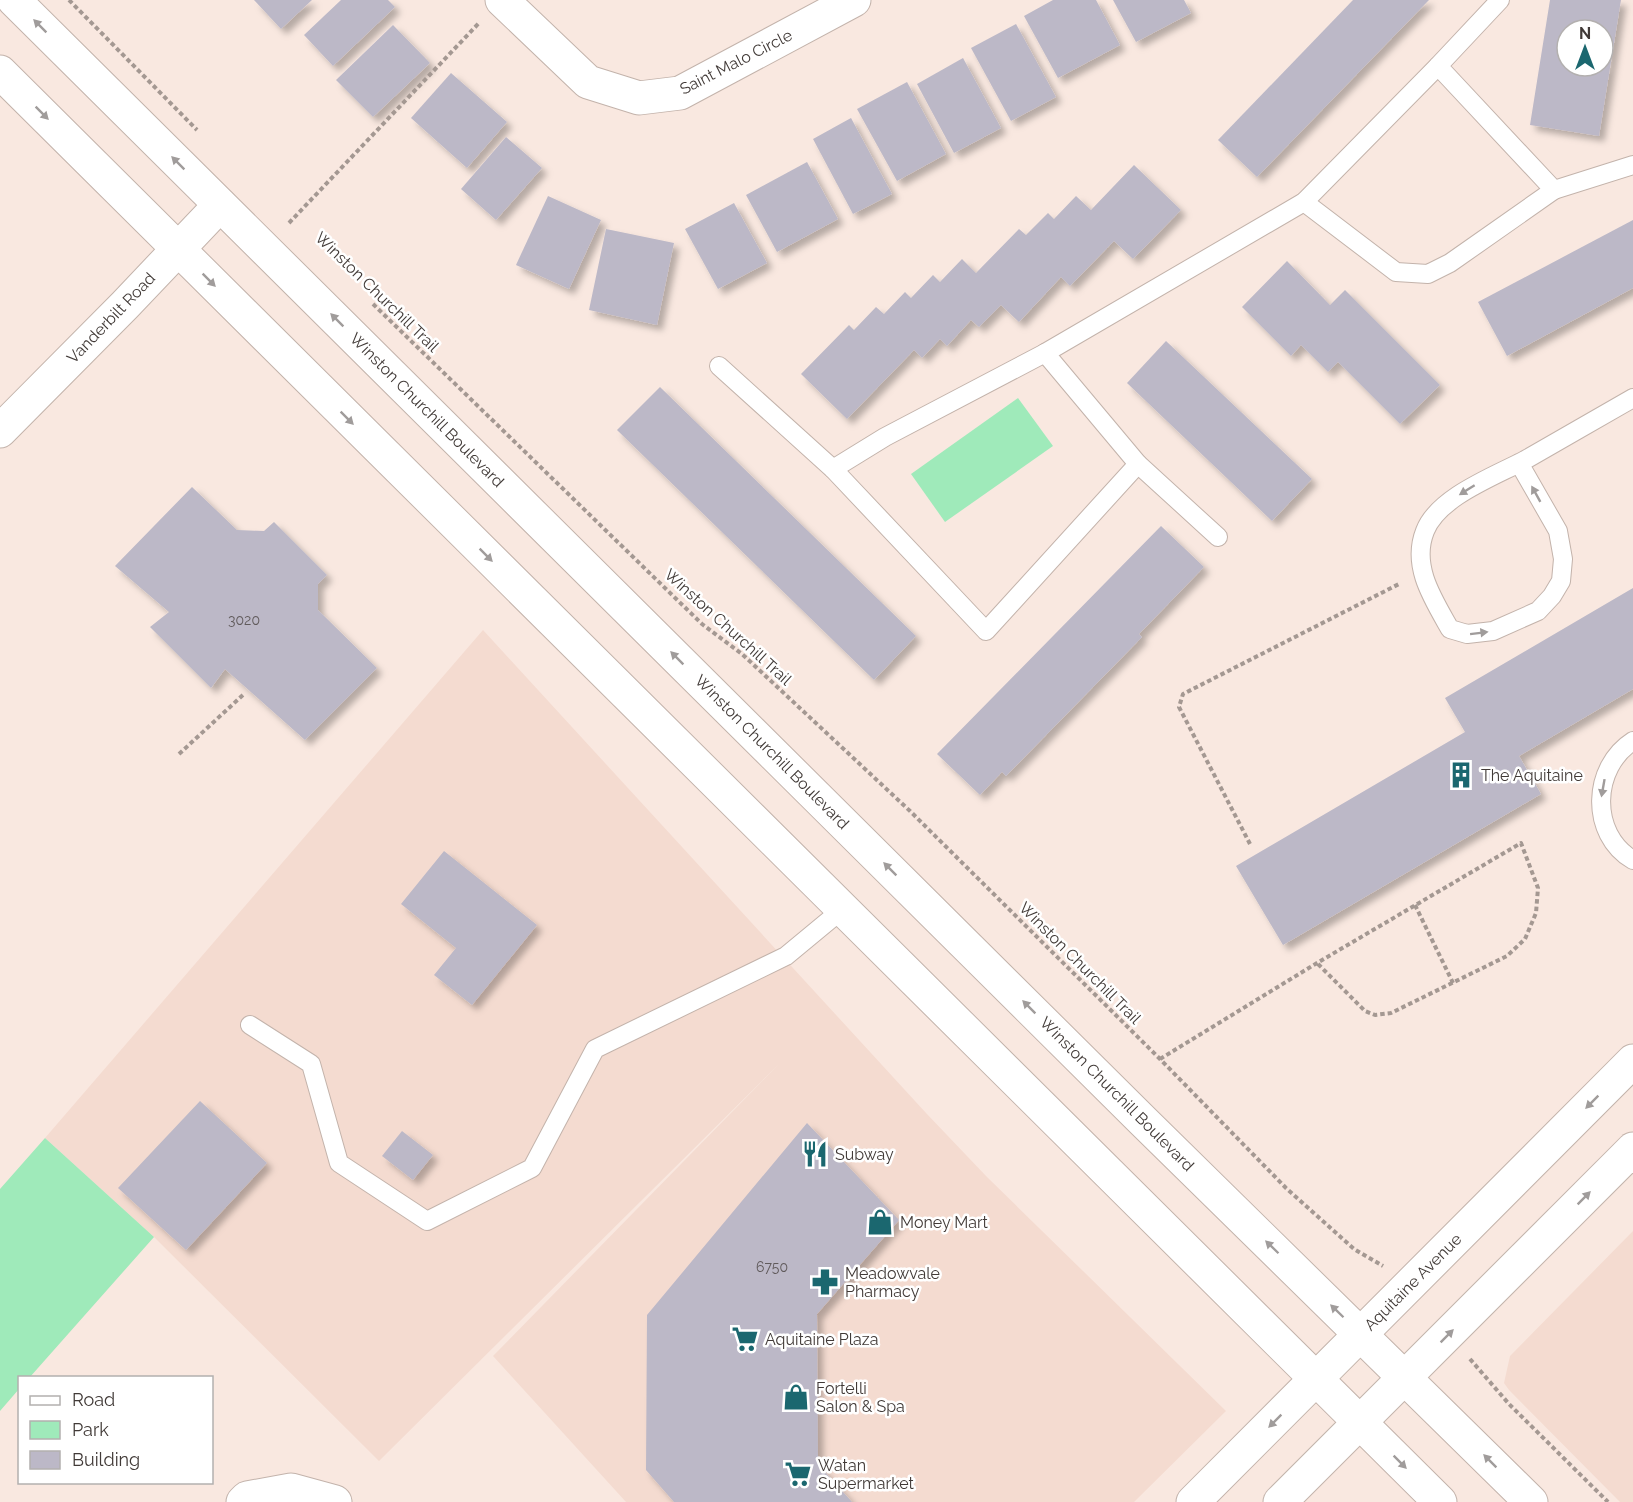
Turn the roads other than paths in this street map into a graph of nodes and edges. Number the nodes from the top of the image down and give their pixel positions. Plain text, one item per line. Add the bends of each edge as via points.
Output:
1 (14, 0) edge
2 (854, 0) edge
3 (1500, 0) edge
4 (494, 8) edge
5 (1437, 66) junction
6 (0, 72) edge
7 (1633, 165) edge
8 (1554, 190) junction
9 (1304, 202) junction
10 (220, 205) junction
11 (178, 249) junction
12 (1045, 353) junction
13 (719, 366) dead end
14 (1633, 398) edge
15 (0, 430) edge
16 (1519, 463) junction
17 (1138, 464) junction
18 (833, 469) junction
19 (1218, 537) dead end
20 (1633, 741) edge
21 (1633, 860) edge
22 (844, 908) junction
23 (250, 1025) dead end
24 (1633, 1060) edge
25 (1633, 1149) edge
26 (1361, 1334) junction
27 (1405, 1378) junction
28 (1316, 1380) junction
29 (1360, 1422) junction
30 (243, 1502) edge
31 (334, 1502) edge
32 (1193, 1502) edge
33 (1280, 1502) edge
34 (1440, 1502) edge
35 (1531, 1502) edge

10 -> 1 main road, Winston Churchill Boulevard
2 - 4 main road, Saint Malo Circle via 680,93 639,98 588,82
3 - 5 lane
5 - 8 lane
5 - 9 lane
6 -> 11 main road
7 - 8 lane
8 - 9 lane via 1450,264 1428,274 1396,272
9 - 12 lane
10 - 11 main road, Vanderbilt Road
26 -> 10 main road, Winston Churchill Boulevard
11 - 15 main road, Vanderbilt Road
11 -> 22 main road
12 - 17 lane
12 - 18 lane via 885,436
13 - 18 lane
14 - 16 lane
16 -> 16 lane via 1467,489 1440,510 1425,530 1420,556 1422,573 1450,629 1467,634 1493,631 1538,611 1561,581 1563,559 1557,531
17 - 18 lane via 986,631
17 - 19 lane
20 -> 21 lane via 1609,766 1601,789 1601,814 1610,837
22 - 23 lane via 786,956 596,1049 532,1168 427,1221 339,1163 311,1064
22 - 28 main road
24 -> 26 main road, Aquitaine Avenue
27 -> 25 main road
26 - 27 main road, Winston Churchill Boulevard
26 - 28 main road, Aquitaine Avenue
27 - 29 main road
35 -> 27 main road, Winston Churchill Boulevard
28 - 29 main road
28 -> 32 main road, Aquitaine Avenue
29 - 33 main road
29 -> 34 main road
30 - 31 main road via 291,1490

